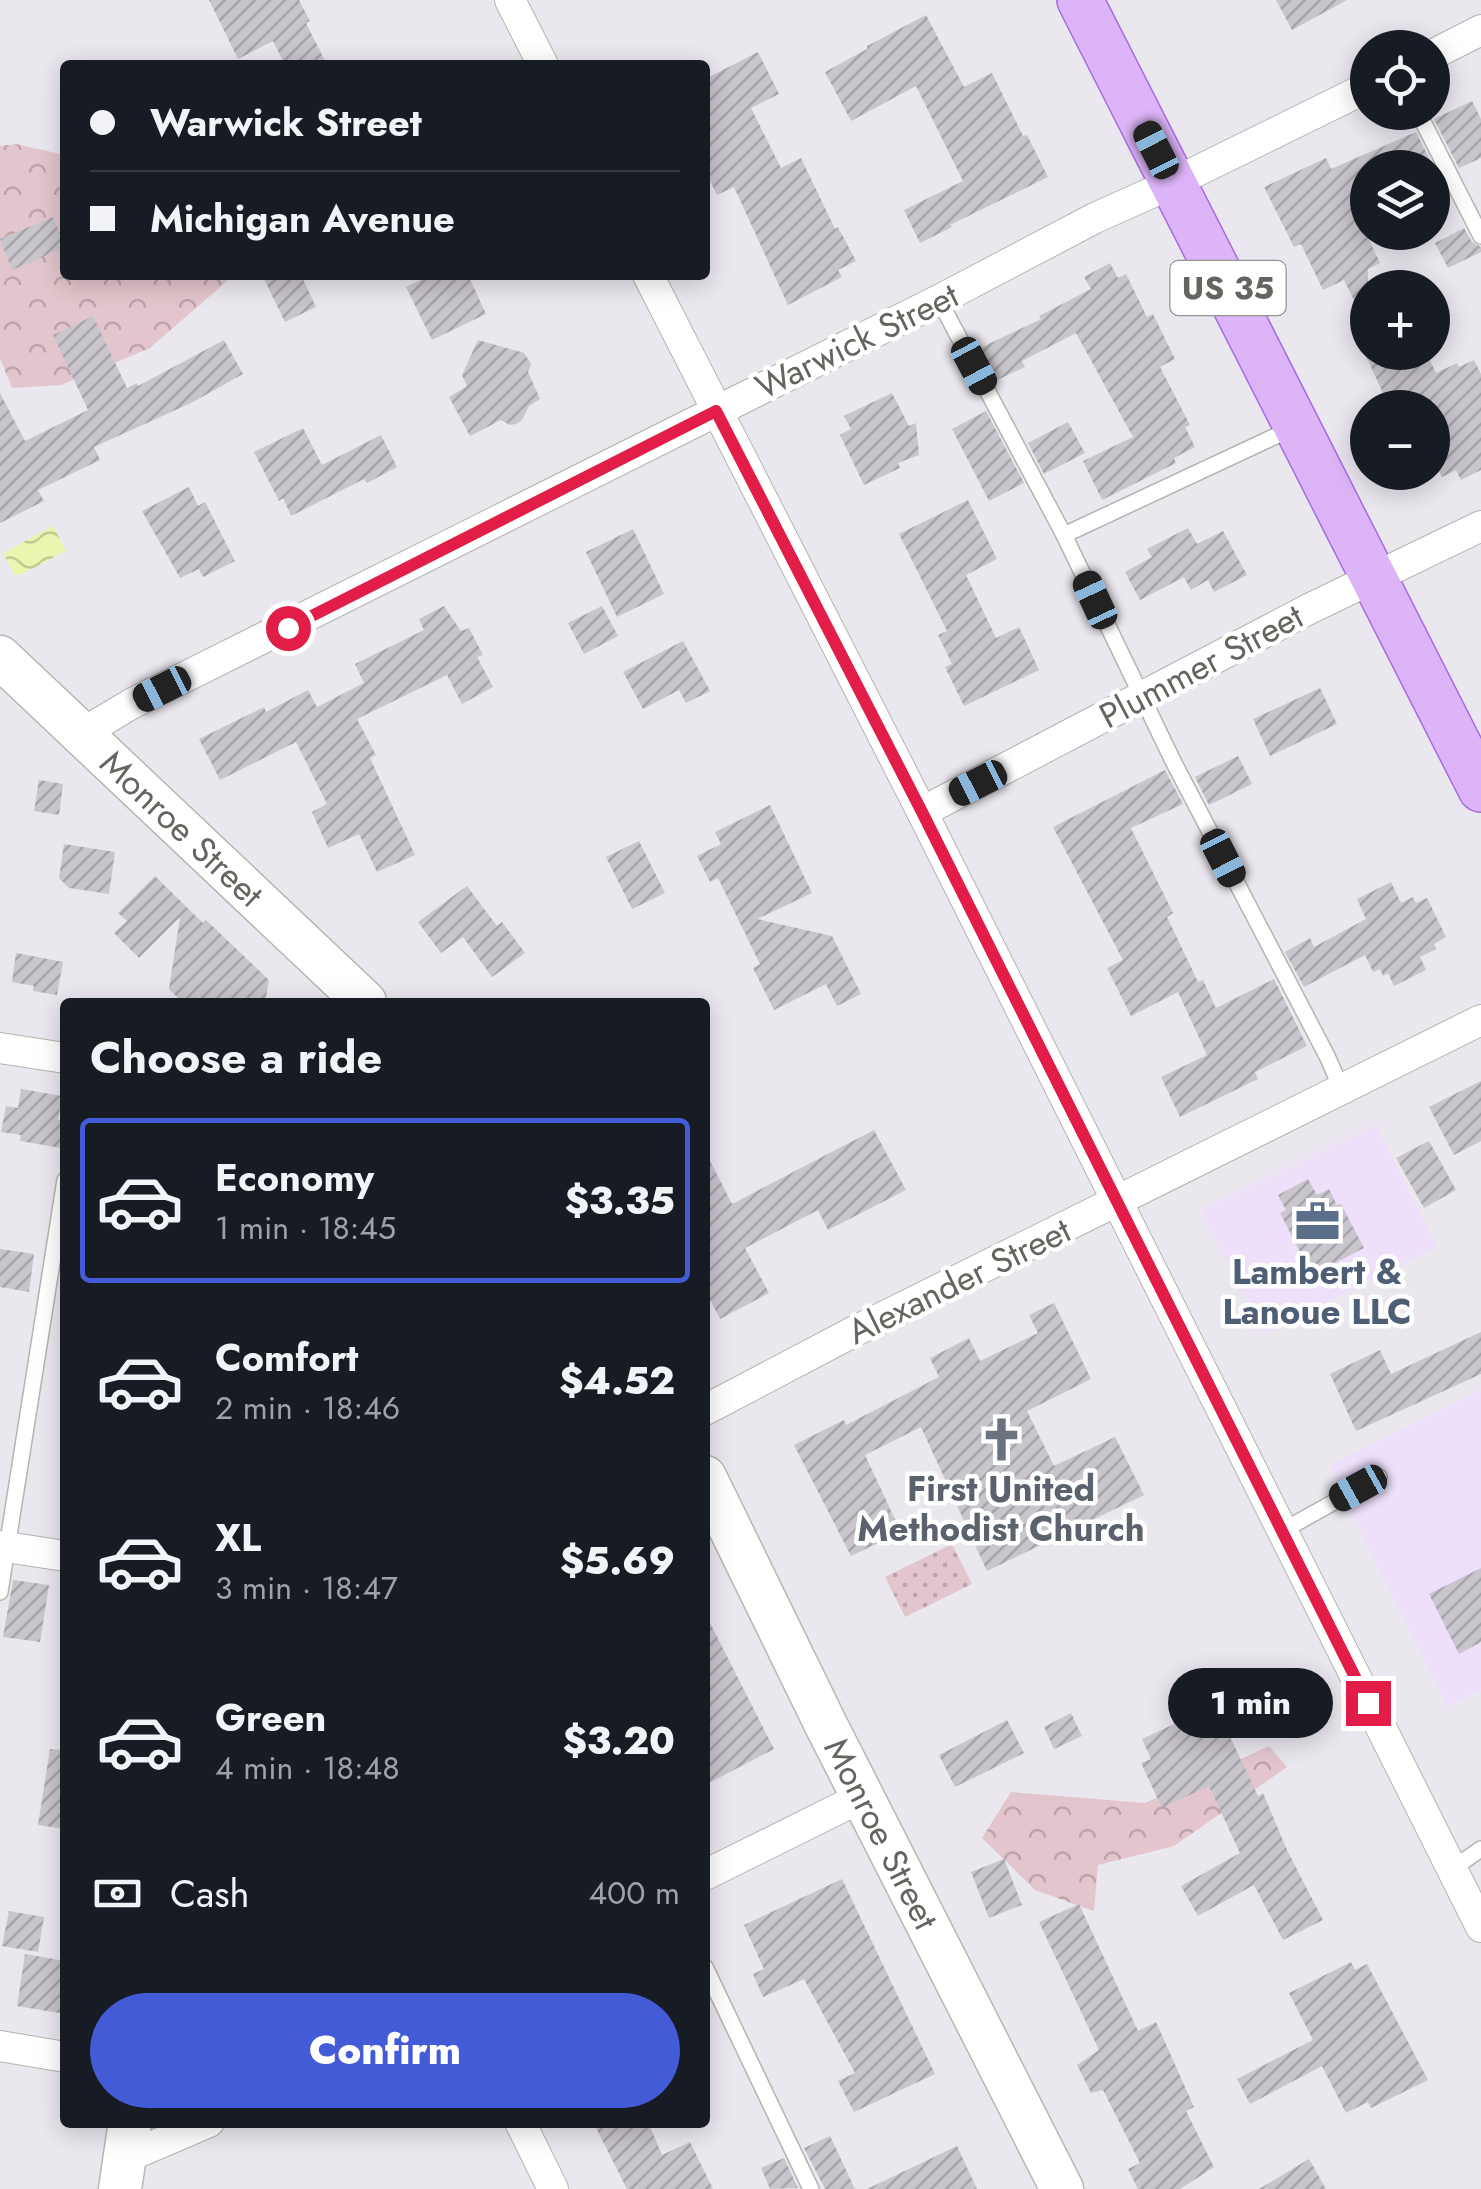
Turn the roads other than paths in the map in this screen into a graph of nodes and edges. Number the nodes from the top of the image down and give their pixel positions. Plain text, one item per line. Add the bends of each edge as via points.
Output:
1 (510, 0) edge
2 (1080, 0) edge
3 (1481, 30) edge
4 (1450, 46) edge
5 (540, 60) edge
6 (1350, 96) edge
7 (1427, 130) edge
8 (1174, 183) junction
9 (1481, 236) edge
10 (650, 280) edge
11 (940, 300) junction
12 (716, 411) junction
13 (1298, 425) junction
14 (1481, 526) edge
15 (1064, 535) junction
16 (1375, 577) junction
17 (0, 657) edge
18 (1142, 698) junction
19 (82, 734) junction
20 (1481, 789) edge
21 (922, 812) junction
22 (361, 998) edge
23 (1481, 1020) edge
24 (0, 1048) edge
25 (60, 1057) edge
26 (1342, 1090) junction
27 (1117, 1203) junction
28 (60, 1210) edge
29 (710, 1407) edge
30 (1379, 1478) dead end
31 (710, 1487) edge
32 (1282, 1531) junction
33 (4, 1546) edge
34 (60, 1555) edge
35 (0, 1592) edge
36 (862, 1797) junction
37 (1481, 1849) edge
38 (1452, 1869) junction
39 (710, 1873) edge
40 (1481, 1927) edge
41 (710, 1977) edge
42 (0, 2046) edge
43 (60, 2056) edge
44 (195, 2128) edge
45 (523, 2128) edge
46 (125, 2157) edge
47 (553, 2189) edge
48 (811, 2189) edge
49 (1062, 2189) edge

1 - 5 street
2 - 8 main road, US 35
3 - 4 street
6 - 8 street, Warwick Street
7 - 9 lane
8 - 11 street, Warwick Street
8 - 13 main road, US 35
10 - 12 street
11 - 12 street, Warwick Street
11 - 15 lane
12 - 19 street, Warwick Street
12 - 21 street
13 - 15 lane
13 - 16 main road, US 35
14 - 16 street, Plummer Street
15 - 18 lane
16 - 18 street, Plummer Street
16 - 20 main road, US 35
17 - 19 main road, Monroe Street
18 - 21 street, Plummer Street
18 - 26 lane
19 - 22 main road, Monroe Street
21 - 27 street
23 - 26 street, Alexander Street
24 - 25 street
26 - 27 street, Alexander Street
27 - 29 street, Alexander Street
27 - 32 street
28 - 33 lane
30 - 32 lane
31 - 36 main road, Monroe Street
32 - 38 street
33 - 34 street
33 - 35 lane
36 - 39 street
36 - 49 main road, Monroe Street
37 - 38 lane
38 - 40 street
41 - 48 lane
42 - 43 street
44 - 46 street
45 - 47 street

